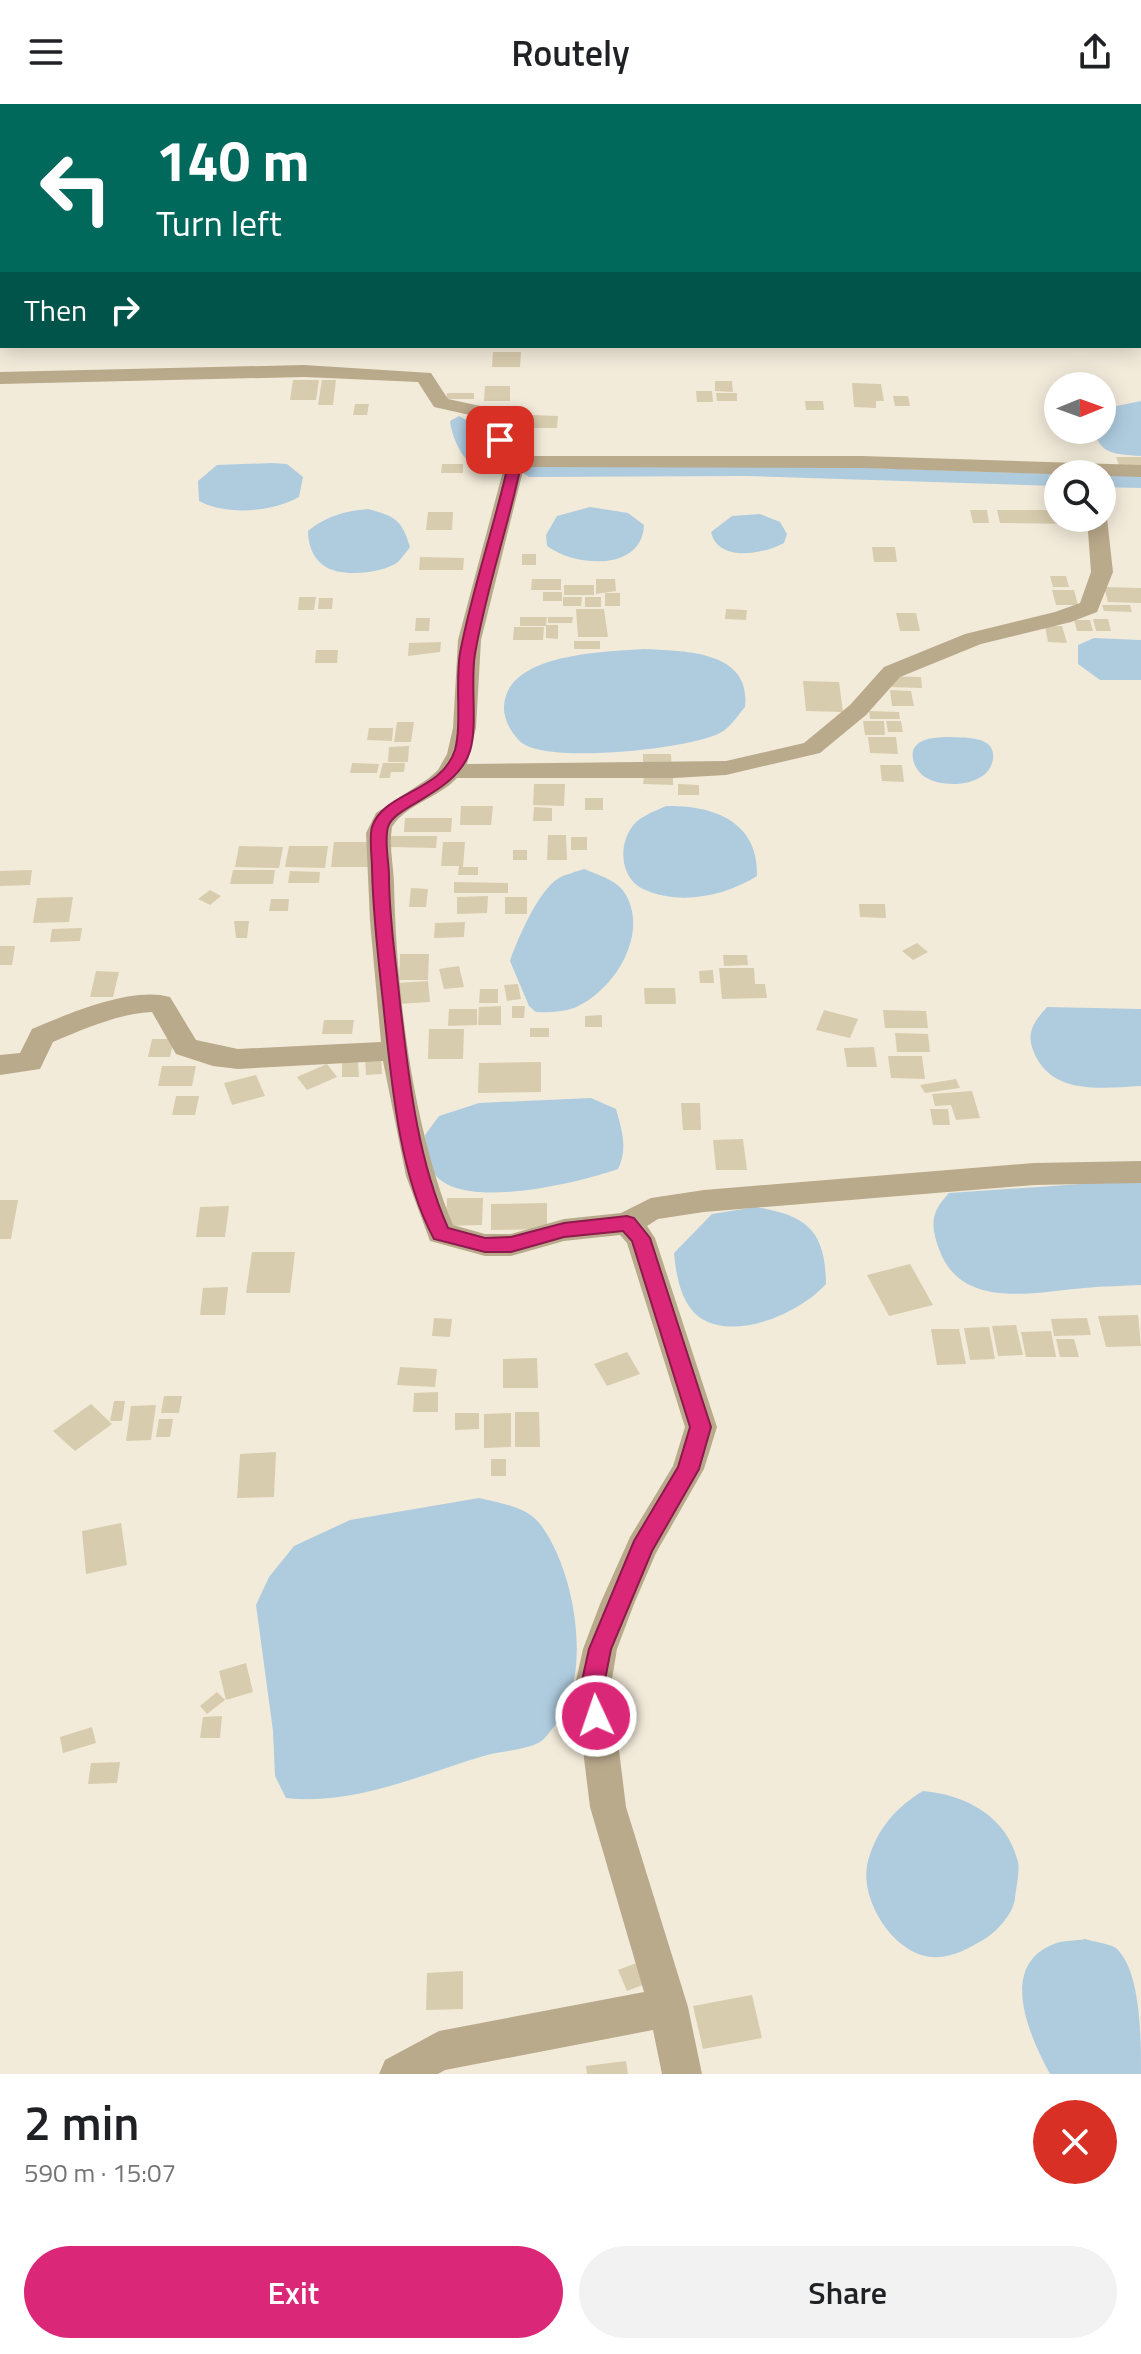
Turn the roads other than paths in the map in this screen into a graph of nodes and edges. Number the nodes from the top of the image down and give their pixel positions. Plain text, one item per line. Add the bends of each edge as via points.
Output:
1 (0, 378) edge
2 (514, 459) junction
3 (1044, 470) edge
4 (1116, 471) edge
5 (1141, 471) edge
6 (1098, 532) edge
7 (451, 771) junction
8 (396, 1051) junction
9 (0, 1065) edge
10 (1141, 1172) edge
11 (627, 1223) junction
12 (668, 2007) junction
13 (399, 2074) edge
14 (682, 2074) edge

1 - 2 street via 304,371 424,377 441,403 492,414 503,451
2 - 3 street via 862,462
2 - 7 street via 467,657 463,750
4 - 5 street
6 - 7 street via 1102,572 1089,607 973,639 892,672 858,710 812,748 726,768
7 - 8 street via 389,812 380,827 381,904
8 - 9 street via 213,1056 186,1047 160,1003 143,1003 63,1026 42,1036 30,1062
8 - 11 street via 413,1153 441,1233 485,1245 511,1245 564,1230
10 - 11 street via 1034,1174 704,1201 651,1209
11 - 12 street via 640,1238 701,1427 688,1469 642,1547 617,1604 593,1685 608,1807
12 - 13 street via 439,2051
12 - 14 street

